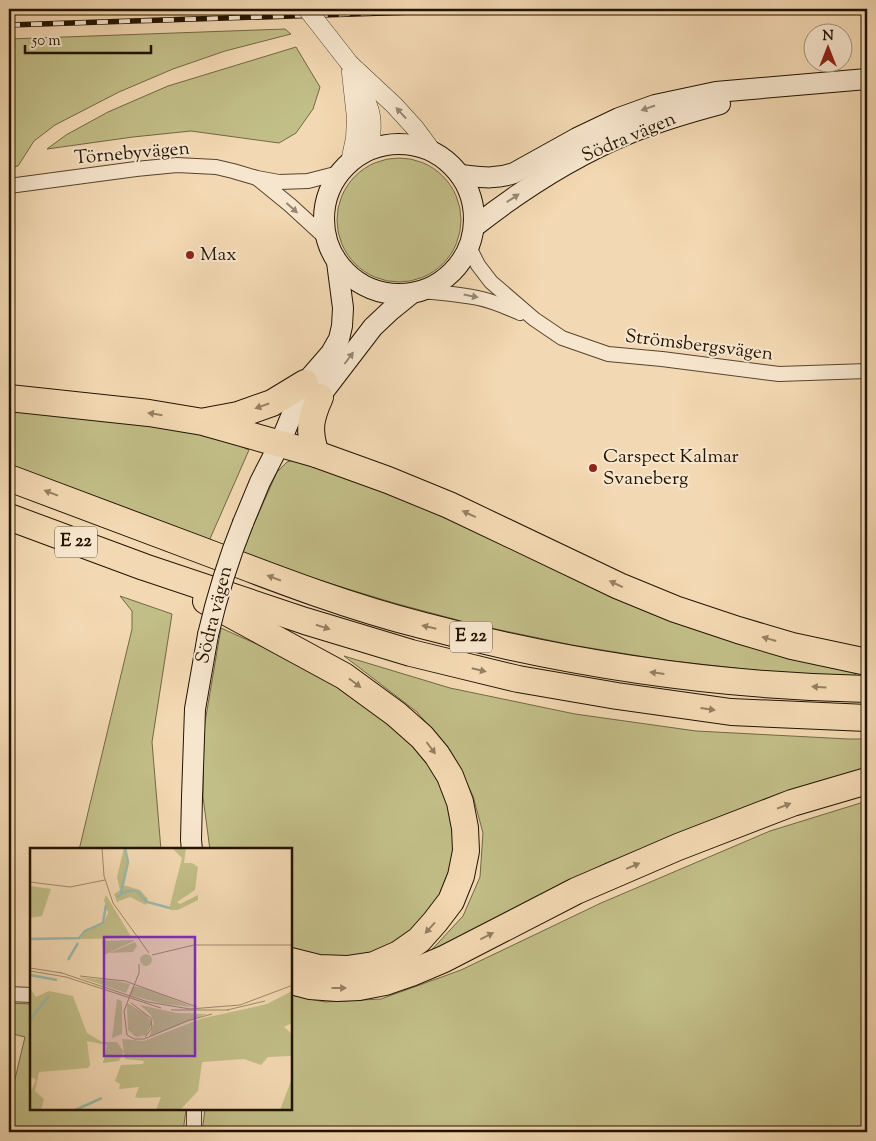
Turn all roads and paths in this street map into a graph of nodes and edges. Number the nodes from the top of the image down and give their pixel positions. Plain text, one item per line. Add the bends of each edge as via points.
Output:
1 (307, 9) edge
2 (350, 64) junction
3 (867, 79) edge
4 (800, 84) junction
5 (370, 149) junction
6 (432, 151) junction
7 (344, 168) junction
8 (460, 175) junction
9 (257, 178) junction
10 (9, 186) edge
11 (474, 227) junction
12 (326, 238) junction
13 (469, 247) junction
14 (337, 262) junction
15 (417, 292) junction
16 (534, 319) junction
17 (867, 371) edge
18 (312, 390) junction
19 (9, 398) edge
20 (203, 422) junction
21 (280, 443) junction
22 (316, 454) junction
23 (9, 478) edge
24 (9, 517) edge
25 (144, 567) junction
26 (867, 662) edge
27 (867, 689) edge
28 (867, 718) edge
29 (867, 781) edge
30 (192, 798) junction
31 (192, 848) edge
32 (203, 848) edge
33 (292, 961) edge
34 (292, 981) edge
35 (9, 994) edge
36 (30, 995) edge
37 (194, 1111) edge
38 (192, 1132) edge

1 - 2 street, bridge
2 - 5 street via 371,116
6 -> 2 street via 416,128
2 - 7 street via 355,138
3 - 4 main road, Södra vägen
4 -> 8 main road, Södra vägen via 716,92 656,105 619,118 503,177
11 -> 4 main road, Södra vägen via 578,158 630,133 692,112
5 - 6 main road via 400,144
5 - 7 main road
6 - 8 main road
7 - 9 street, Törnebyvägen via 308,181 279,182
7 - 12 main road via 332,183 325,204
8 - 11 main road via 472,200
9 - 10 street, Törnebyvägen via 216,167 178,165
9 -> 12 street, Törnebyvägen
11 - 13 main road
12 - 14 main road
13 - 15 main road via 451,274 438,284
13 - 16 street, Strömsbergsvägen via 491,282
14 - 15 main road via 365,287 392,294
14 - 18 main road, Södra vägen via 342,326 339,339
15 -> 16 street, Strömsbergsvägen via 480,298
18 -> 15 main road, Södra vägen via 390,311
16 - 17 street, Strömsbergsvägen via 562,338 608,354 780,374
18 -> 20 highway via 238,415
18 - 21 main road, Södra vägen
18 - 22 highway via 314,411 311,431
20 -> 19 highway
20 - 21 highway
21 - 22 highway
21 - 30 main road, Södra vägen, bridge via 243,523 217,596 195,709
26 -> 22 highway via 792,646 675,609 619,586 449,505
27 -> 23 highway, E 22 via 734,682 623,669 524,650 421,625 319,594
24 - 25 highway, E 22
25 -> 28 highway, E 22 via 410,653 518,679 731,712
25 -> 33 highway via 344,676 396,714 422,736 437,755 460,802 466,851 461,876 451,901 418,940 399,954 374,965 320,968
34 -> 29 highway via 310,986 359,987 412,973 576,891 678,847 792,803
30 - 31 main road, Södra vägen
30 - 32 main road, Södra vägen
35 - 36 street
37 - 38 street

